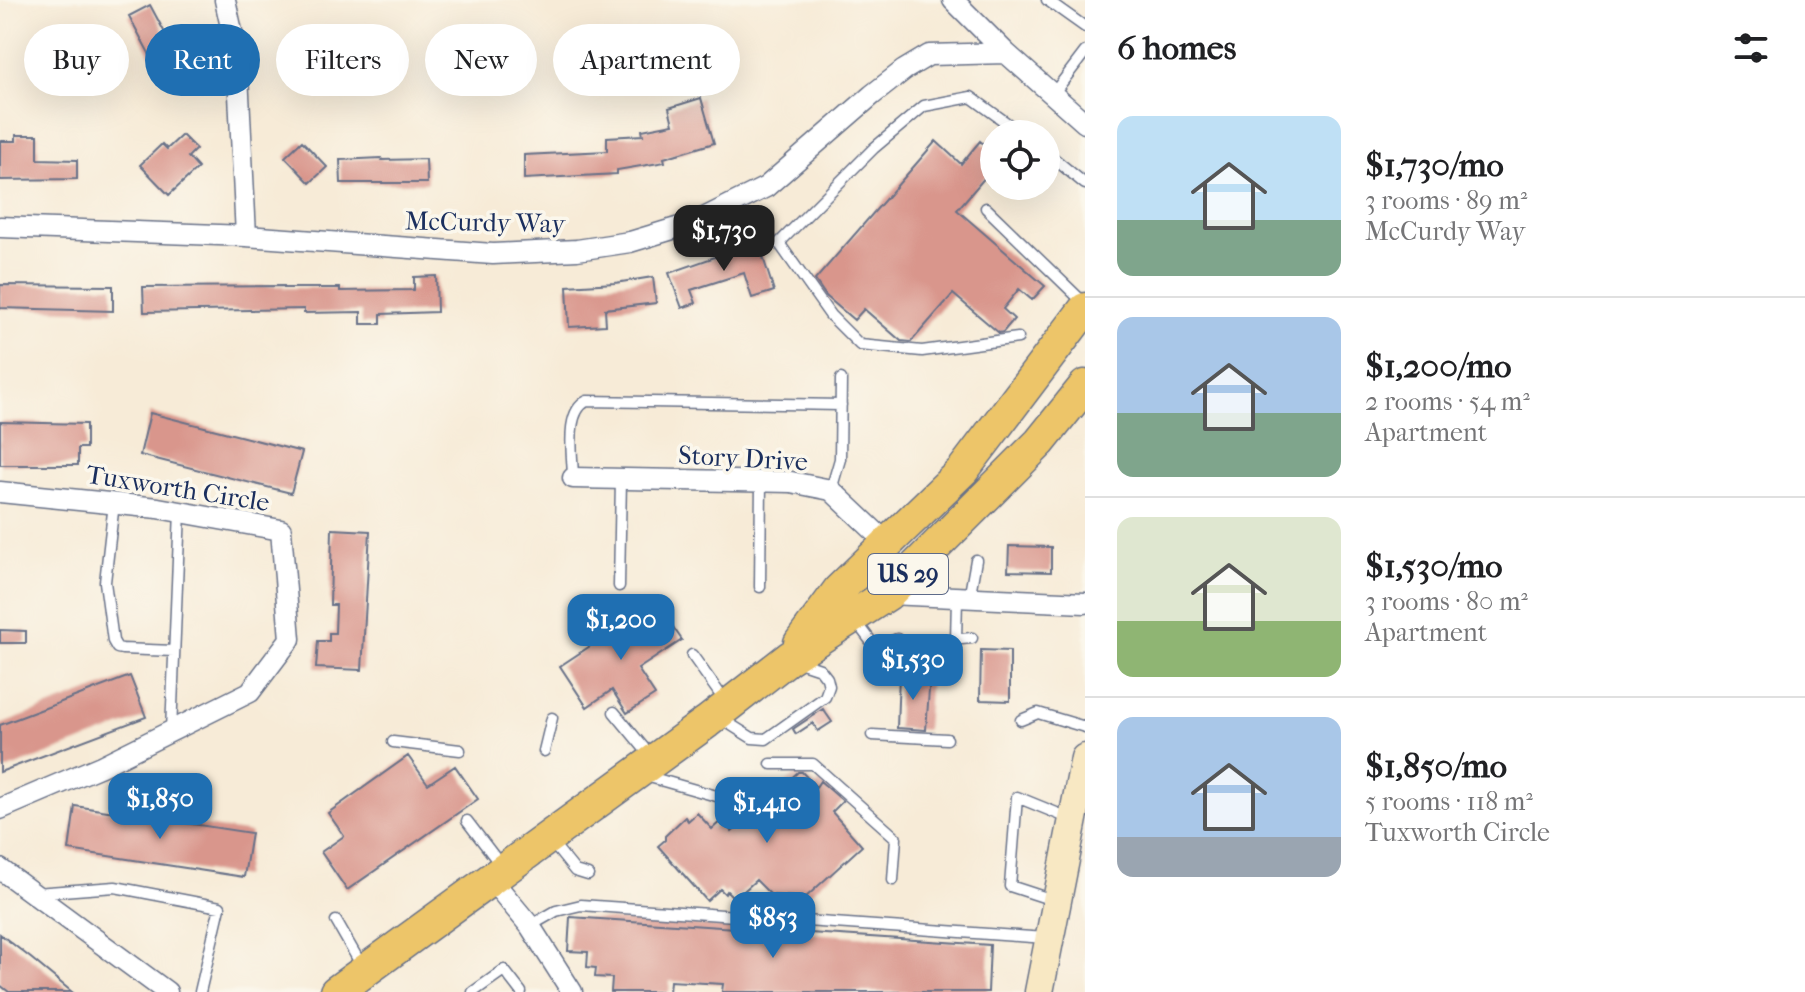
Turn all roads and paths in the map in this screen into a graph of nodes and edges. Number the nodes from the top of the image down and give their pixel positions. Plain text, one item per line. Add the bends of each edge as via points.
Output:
1 (225, 0) edge
2 (953, 0) edge
3 (1047, 0) edge
4 (1085, 27) edge
5 (1085, 52) edge
6 (1006, 53) junction
7 (1053, 94) junction
8 (1003, 120) edge
9 (1085, 123) edge
10 (1060, 163) edge
11 (1085, 184) edge
12 (986, 208) dead end
13 (0, 227) edge
14 (246, 236) junction
15 (1085, 307) edge
16 (1018, 338) dead end
17 (841, 379) dead end
18 (1085, 386) edge
19 (841, 405) junction
20 (573, 478) joint
21 (621, 479) junction
22 (761, 481) junction
23 (831, 490) junction
24 (0, 492) edge
25 (114, 503) junction
26 (180, 511) junction
27 (888, 544) junction
28 (976, 560) dead end
29 (619, 586) dead end
30 (760, 587) dead end
31 (888, 594) junction
32 (963, 599) junction
33 (1085, 603) edge
34 (853, 617) junction
35 (972, 638) dead end
36 (897, 639) dead end
37 (174, 651) junction
38 (692, 655) dead end
39 (789, 658) junction
40 (722, 710) junction
41 (614, 712) dead end
42 (552, 718) dead end
43 (1021, 720) dead end
44 (1085, 727) edge
45 (171, 731) junction
46 (872, 735) dead end
47 (947, 739) dead end
48 (393, 742) dead end
49 (460, 750) dead end
50 (544, 751) dead end
51 (1085, 758) edge
52 (771, 764) dead end
53 (645, 767) junction
54 (727, 799) dead end
55 (0, 809) edge
56 (1073, 820) junction
57 (467, 821) dead end
58 (548, 838) junction
59 (0, 869) edge
60 (498, 874) junction
61 (588, 875) dead end
62 (893, 880) dead end
63 (33, 893) junction
64 (1057, 901) junction
65 (336, 921) dead end
66 (530, 926) junction
67 (1049, 939) junction
68 (365, 971) junction
69 (167, 992) edge
70 (200, 992) edge
71 (336, 992) edge
72 (473, 992) edge
73 (521, 992) edge
74 (572, 992) edge
75 (1039, 992) edge

1 - 14 street via 237,54
2 - 6 street
3 - 4 lane
5 - 7 lane
6 - 7 street
6 - 14 street, McCurdy Way via 929,55 872,95 766,187 696,222 630,242 493,254
7 - 9 street
8 - 16 lane via 971,97 924,106 779,243 830,315 860,345 922,351
10 - 11 lane
12 - 15 lane
13 - 14 street, McCurdy Way
15 - 27 highway, US 29 via 963,470
17 - 19 lane
18 - 31 highway, US 29 via 1040,442
19 - 20 lane via 587,401 576,409 573,422
19 - 23 lane via 840,459
20 - 21 street, Story Drive
21 - 22 street, Story Drive
21 - 29 lane
22 - 23 street, Story Drive
22 - 30 lane
23 - 27 street, Story Drive
24 - 25 street, Tuxworth Circle
25 - 26 street, Tuxworth Circle
25 - 37 lane via 105,582 113,641 122,649
26 - 37 lane
26 - 45 street, Tuxworth Circle via 281,530 290,639 250,692
27 - 39 highway, US 29 via 839,590
28 - 32 lane
31 - 32 street
31 - 34 highway, US 29
32 - 33 street
32 - 35 lane via 954,640
34 - 36 lane via 876,648
34 - 39 highway, US 29
37 - 45 lane
38 - 40 lane
39 - 40 highway, US 29
39 - 40 lane via 820,669 829,686 825,697 766,739 752,738
40 - 53 highway, US 29
41 - 53 lane
42 - 50 lane
43 - 44 lane via 1038,713
45 - 55 street, Tuxworth Circle
46 - 47 lane
48 - 49 lane
51 - 56 main road
52 - 62 lane via 813,764 896,838
53 - 54 lane
53 - 58 highway, US 29
56 - 64 main road
56 - 64 lane via 1017,797 1010,886
57 - 60 lane
58 - 60 highway, US 29
58 - 61 lane via 575,871
59 - 63 street
60 - 66 street
60 - 68 highway, US 29
63 - 69 street
63 - 70 lane via 115,887 220,907
64 - 67 main road
65 - 68 lane
66 - 67 lane via 581,905
66 - 74 street
67 - 75 main road
68 - 71 highway, US 29
72 - 73 lane via 504,970

